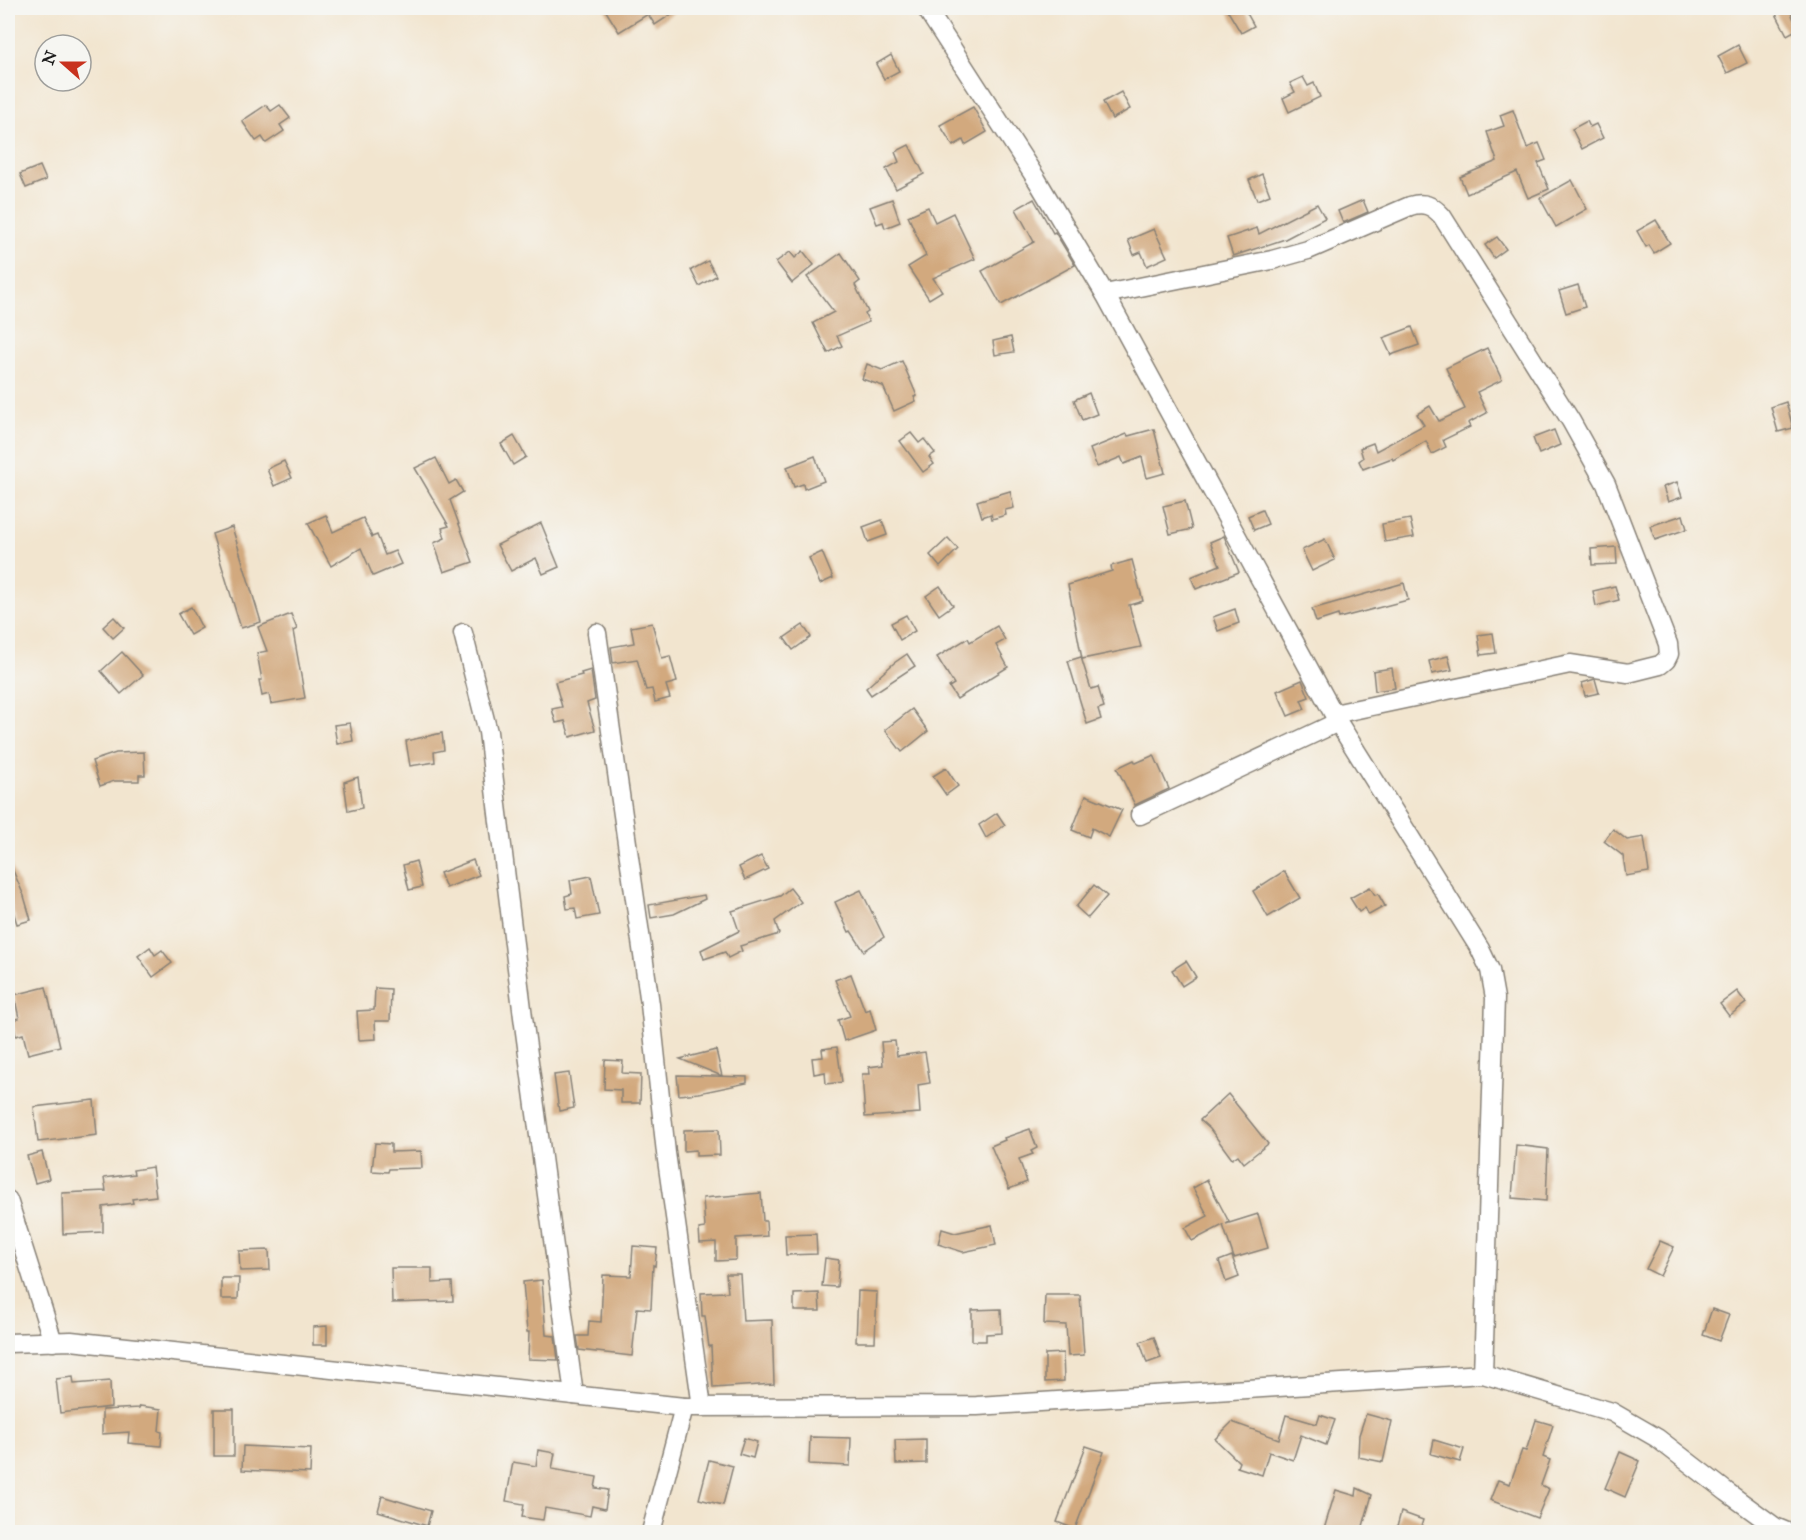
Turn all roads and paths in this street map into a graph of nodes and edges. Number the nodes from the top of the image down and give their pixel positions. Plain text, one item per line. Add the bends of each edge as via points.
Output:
1 (926, 8) edge
2 (1105, 294) junction
3 (463, 633) dead end
4 (597, 633) dead end
5 (1336, 718) junction
6 (1140, 815) dead end
7 (8, 1200) edge
8 (53, 1342) junction
9 (8, 1343) edge
10 (1483, 1374) junction
11 (574, 1395) junction
12 (693, 1407) junction
13 (651, 1533) edge
14 (1787, 1533) edge

1 - 2 street
2 - 5 street
2 - 5 street via 1308,250 1410,206 1427,204 1442,216 1571,421 1606,484 1668,644 1666,660 1628,673 1570,664
3 - 11 street via 488,732
4 - 12 street via 650,1004
5 - 6 street
5 - 10 street via 1490,970 1495,998
7 - 8 street
8 - 9 street
8 - 11 street
10 - 12 street via 977,1406
10 - 14 street via 1612,1412 1657,1438
11 - 12 street
12 - 13 street

